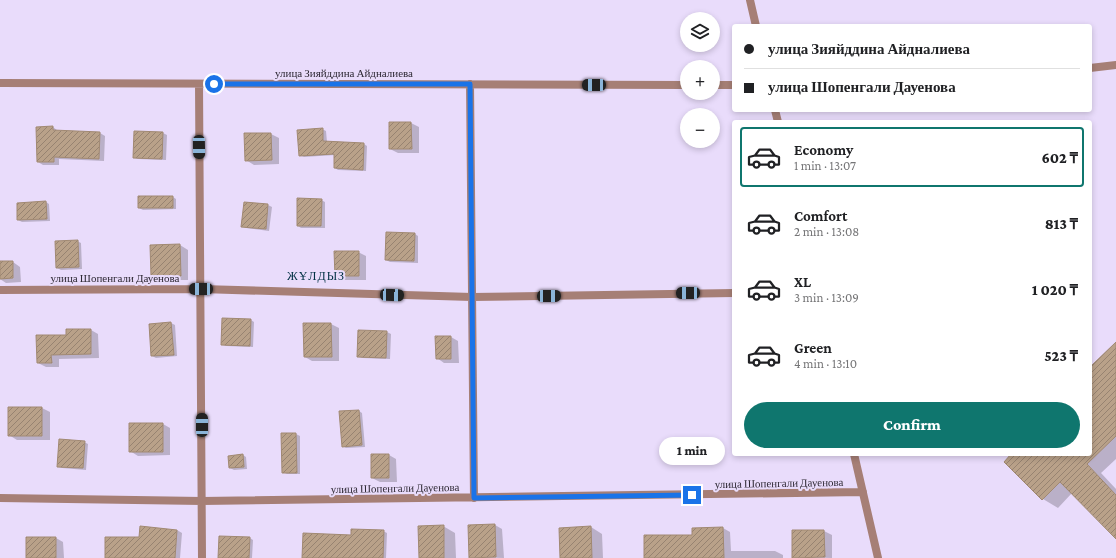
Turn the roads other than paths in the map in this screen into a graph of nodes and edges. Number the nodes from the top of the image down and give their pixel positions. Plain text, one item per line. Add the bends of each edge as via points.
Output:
1 (750, 0) edge
2 (756, 24) edge
3 (1116, 65) edge
4 (1092, 68) edge
5 (0, 83) edge
6 (199, 84) junction
7 (470, 84) junction
8 (680, 85) edge
9 (720, 85) edge
10 (732, 85) edge
11 (201, 289) junction
12 (0, 290) edge
13 (732, 293) edge
14 (472, 297) junction
15 (854, 456) edge
16 (863, 492) junction
17 (0, 498) edge
18 (474, 498) junction
19 (202, 501) junction
20 (202, 558) edge
21 (878, 558) edge

1 - 2 street
3 - 4 street
5 - 6 street, улица Зияйддина Айдналиева
6 - 7 street, улица Зияйддина Айдналиева
6 - 11 street
7 - 8 street, улица Зияйддина Айдналиева
7 - 14 street
9 - 10 street
11 - 12 street, улица Шопенгали Дауенова
11 - 14 street, улица Шопенгали Дауенова
11 - 19 street
13 - 14 street, улица Шопенгали Дауенова
14 - 18 street
15 - 16 street
16 - 18 street, улица Шопенгали Дауенова
16 - 21 street
17 - 19 street, улица Шопенгали Дауенова
18 - 19 street, улица Шопенгали Дауенова
19 - 20 street

